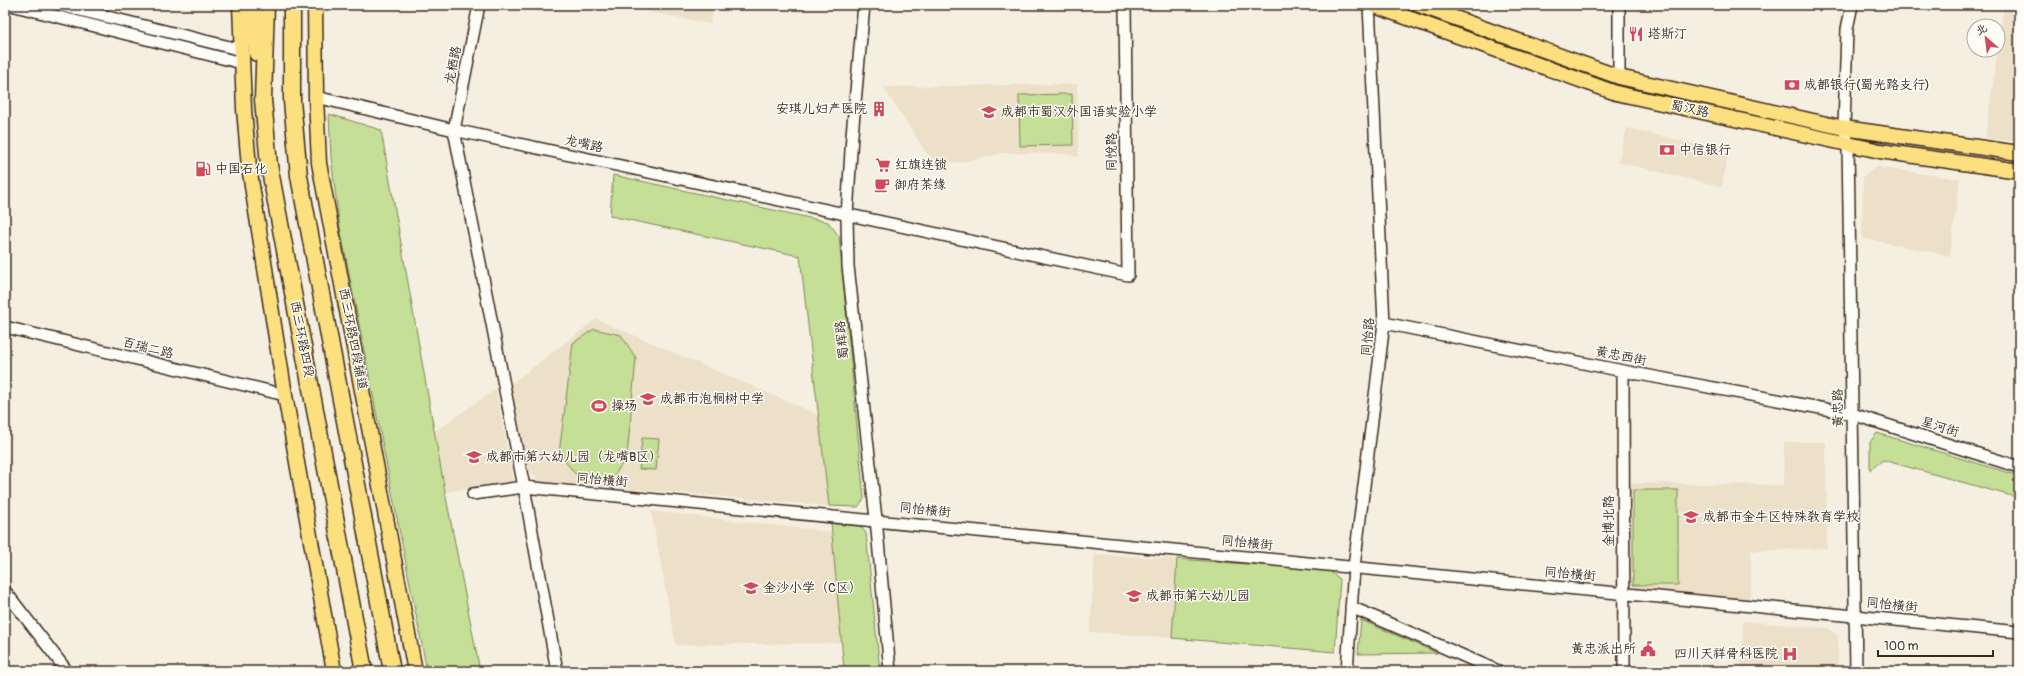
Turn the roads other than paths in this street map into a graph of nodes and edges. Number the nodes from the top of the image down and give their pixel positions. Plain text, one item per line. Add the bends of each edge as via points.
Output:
1 (11, 5) edge
2 (59, 5) edge
3 (240, 5) edge
4 (252, 5) edge
5 (266, 5) edge
6 (292, 5) edge
7 (315, 5) edge
8 (479, 5) edge
9 (864, 5) edge
10 (1125, 5) edge
11 (1369, 5) edge
12 (1372, 5) edge
13 (1419, 5) edge
14 (1619, 5) edge
15 (1852, 5) edge
16 (242, 57) junction
17 (1619, 77) junction
18 (316, 97) junction
19 (263, 100) junction
20 (1844, 128) junction
21 (454, 130) junction
22 (1848, 144) junction
23 (2019, 152) edge
24 (2019, 171) edge
25 (847, 216) junction
26 (1128, 275) joint
27 (1384, 323) junction
28 (5, 327) edge
29 (1623, 372) junction
30 (285, 395) junction
31 (1852, 414) junction
32 (2019, 467) edge
33 (524, 487) junction
34 (472, 494) dead end
35 (876, 519) junction
36 (1354, 568) junction
37 (5, 591) edge
38 (1624, 593) junction
39 (1351, 607) junction
40 (1854, 616) junction
41 (2019, 632) edge
42 (67, 671) edge
43 (334, 671) edge
44 (364, 671) edge
45 (392, 671) edge
46 (415, 671) edge
47 (558, 671) edge
48 (890, 671) edge
49 (1346, 671) edge
50 (1498, 671) edge
51 (1624, 671) edge
52 (1856, 671) edge

1 - 16 street
2 - 16 street
3 - 16 main road
4 - 19 highway
5 - 19 highway, 西三环路四段
6 - 45 highway, 西三环路四段 via 292,101 299,176
7 - 18 main road, 西三环路四段辅道
8 - 21 street, 龙栖路
9 - 25 street, 蜀辉路
10 - 26 street, 同悦路
11 - 27 street, 同怡路
12 - 22 main road, 蜀汉路 via 1616,93
13 - 17 main road, 蜀汉路
14 - 17 street
15 - 20 street, 黄忠路 via 1846,29
16 - 30 main road via 249,167
17 - 20 main road, 蜀汉路
18 - 21 street, 龙嘴路
18 - 46 main road, 西三环路四段辅道 via 319,164
19 - 44 highway, 西三环路四段 via 269,165
20 - 22 street, 黄忠路
20 - 23 main road, 蜀汉路
21 - 25 street, 龙嘴路
21 - 33 street
22 - 24 main road, 蜀汉路
22 - 31 street, 黄忠路
25 - 26 street, 龙嘴路
25 - 35 street, 蜀辉路 via 848,266
27 - 29 street, 黄忠西街
27 - 36 street, 同怡路
28 - 30 street, 百瑞二路
29 - 31 street, 黄忠西街
29 - 38 street, 金博北路
30 - 43 main road
31 - 32 street, 星河街
31 - 40 street, 黄忠路
33 - 34 street, 同怡横街
33 - 35 street, 同怡横街
33 - 47 street
35 - 36 street, 同怡横街
35 - 48 street, 蜀辉路
36 - 38 street, 同怡横街
36 - 39 street, 同怡路
37 - 42 street
38 - 40 street, 同怡横街
38 - 51 street, 金博北路
39 - 49 street, 同怡路
39 - 50 street
40 - 41 street, 同怡横街
40 - 52 street, 黄忠路

